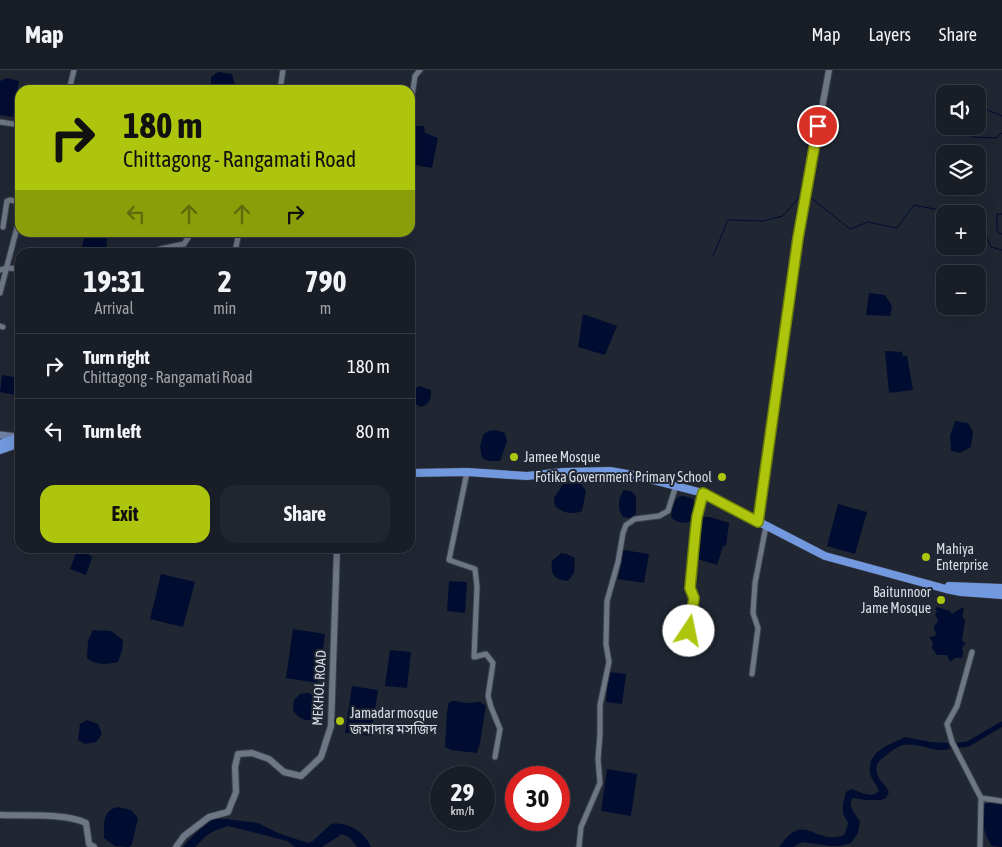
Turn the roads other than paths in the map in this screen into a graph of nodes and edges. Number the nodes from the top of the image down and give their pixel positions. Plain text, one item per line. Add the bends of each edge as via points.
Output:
1 (74, 70) edge
2 (283, 70) edge
3 (420, 70) edge
4 (829, 70) edge
5 (70, 85) edge
6 (281, 85) edge
7 (414, 85) edge
8 (0, 122) edge
9 (15, 124) edge
10 (15, 202) edge
11 (3, 227) dead end
12 (15, 236) edge
13 (188, 237) edge
14 (165, 248) edge
15 (7, 268) junction
16 (15, 269) edge
17 (0, 270) edge
18 (0, 293) edge
19 (0, 435) edge
20 (15, 439) edge
21 (15, 441) edge
22 (15, 442) edge
23 (0, 444) edge
24 (0, 450) edge
25 (467, 472) junction
26 (415, 474) edge
27 (676, 485) junction
28 (703, 493) junction
29 (758, 522) junction
30 (766, 526) junction
31 (337, 553) edge
32 (927, 585) junction
33 (1002, 588) edge
34 (1002, 594) edge
35 (689, 631) dead end
36 (972, 652) dead end
37 (752, 674) dead end
38 (495, 757) dead end
39 (981, 798) junction
40 (1002, 801) edge
41 (0, 815) edge
42 (94, 847) edge
43 (176, 847) edge
44 (579, 847) edge
45 (980, 847) edge

1 - 5 street
2 - 6 street
3 - 7 street
4 - 29 street via 798,238
8 - 9 street
10 - 11 street via 7,201
12 - 15 street
13 - 14 street via 184,244
15 - 16 street
15 - 17 street
15 - 18 street
19 - 20 main road
21 - 23 highway
22 - 24 highway
25 - 26 highway
25 - 27 highway via 527,476 610,471
25 - 38 street via 449,560 475,569 474,657 486,654 492,663 488,696 500,729
27 - 28 highway
27 - 44 street via 668,512 635,519 626,525 622,533 608,601 606,644 609,662 600,705 600,783 581,827
28 - 29 highway
28 - 35 street via 696,526 690,588 694,598
29 - 30 highway
30 - 32 highway via 824,556
30 - 37 street via 755,584 753,613 758,628
31 - 43 street, MEKHOL ROAD via 331,726 321,757 301,776 284,772 269,759 252,753 238,754 236,792 228,812 209,817 184,836
32 - 33 highway
32 - 34 highway via 961,592
36 - 39 street via 957,706 947,724 952,742
39 - 40 street
39 - 45 street
41 - 42 street via 80,820 86,823 88,844

